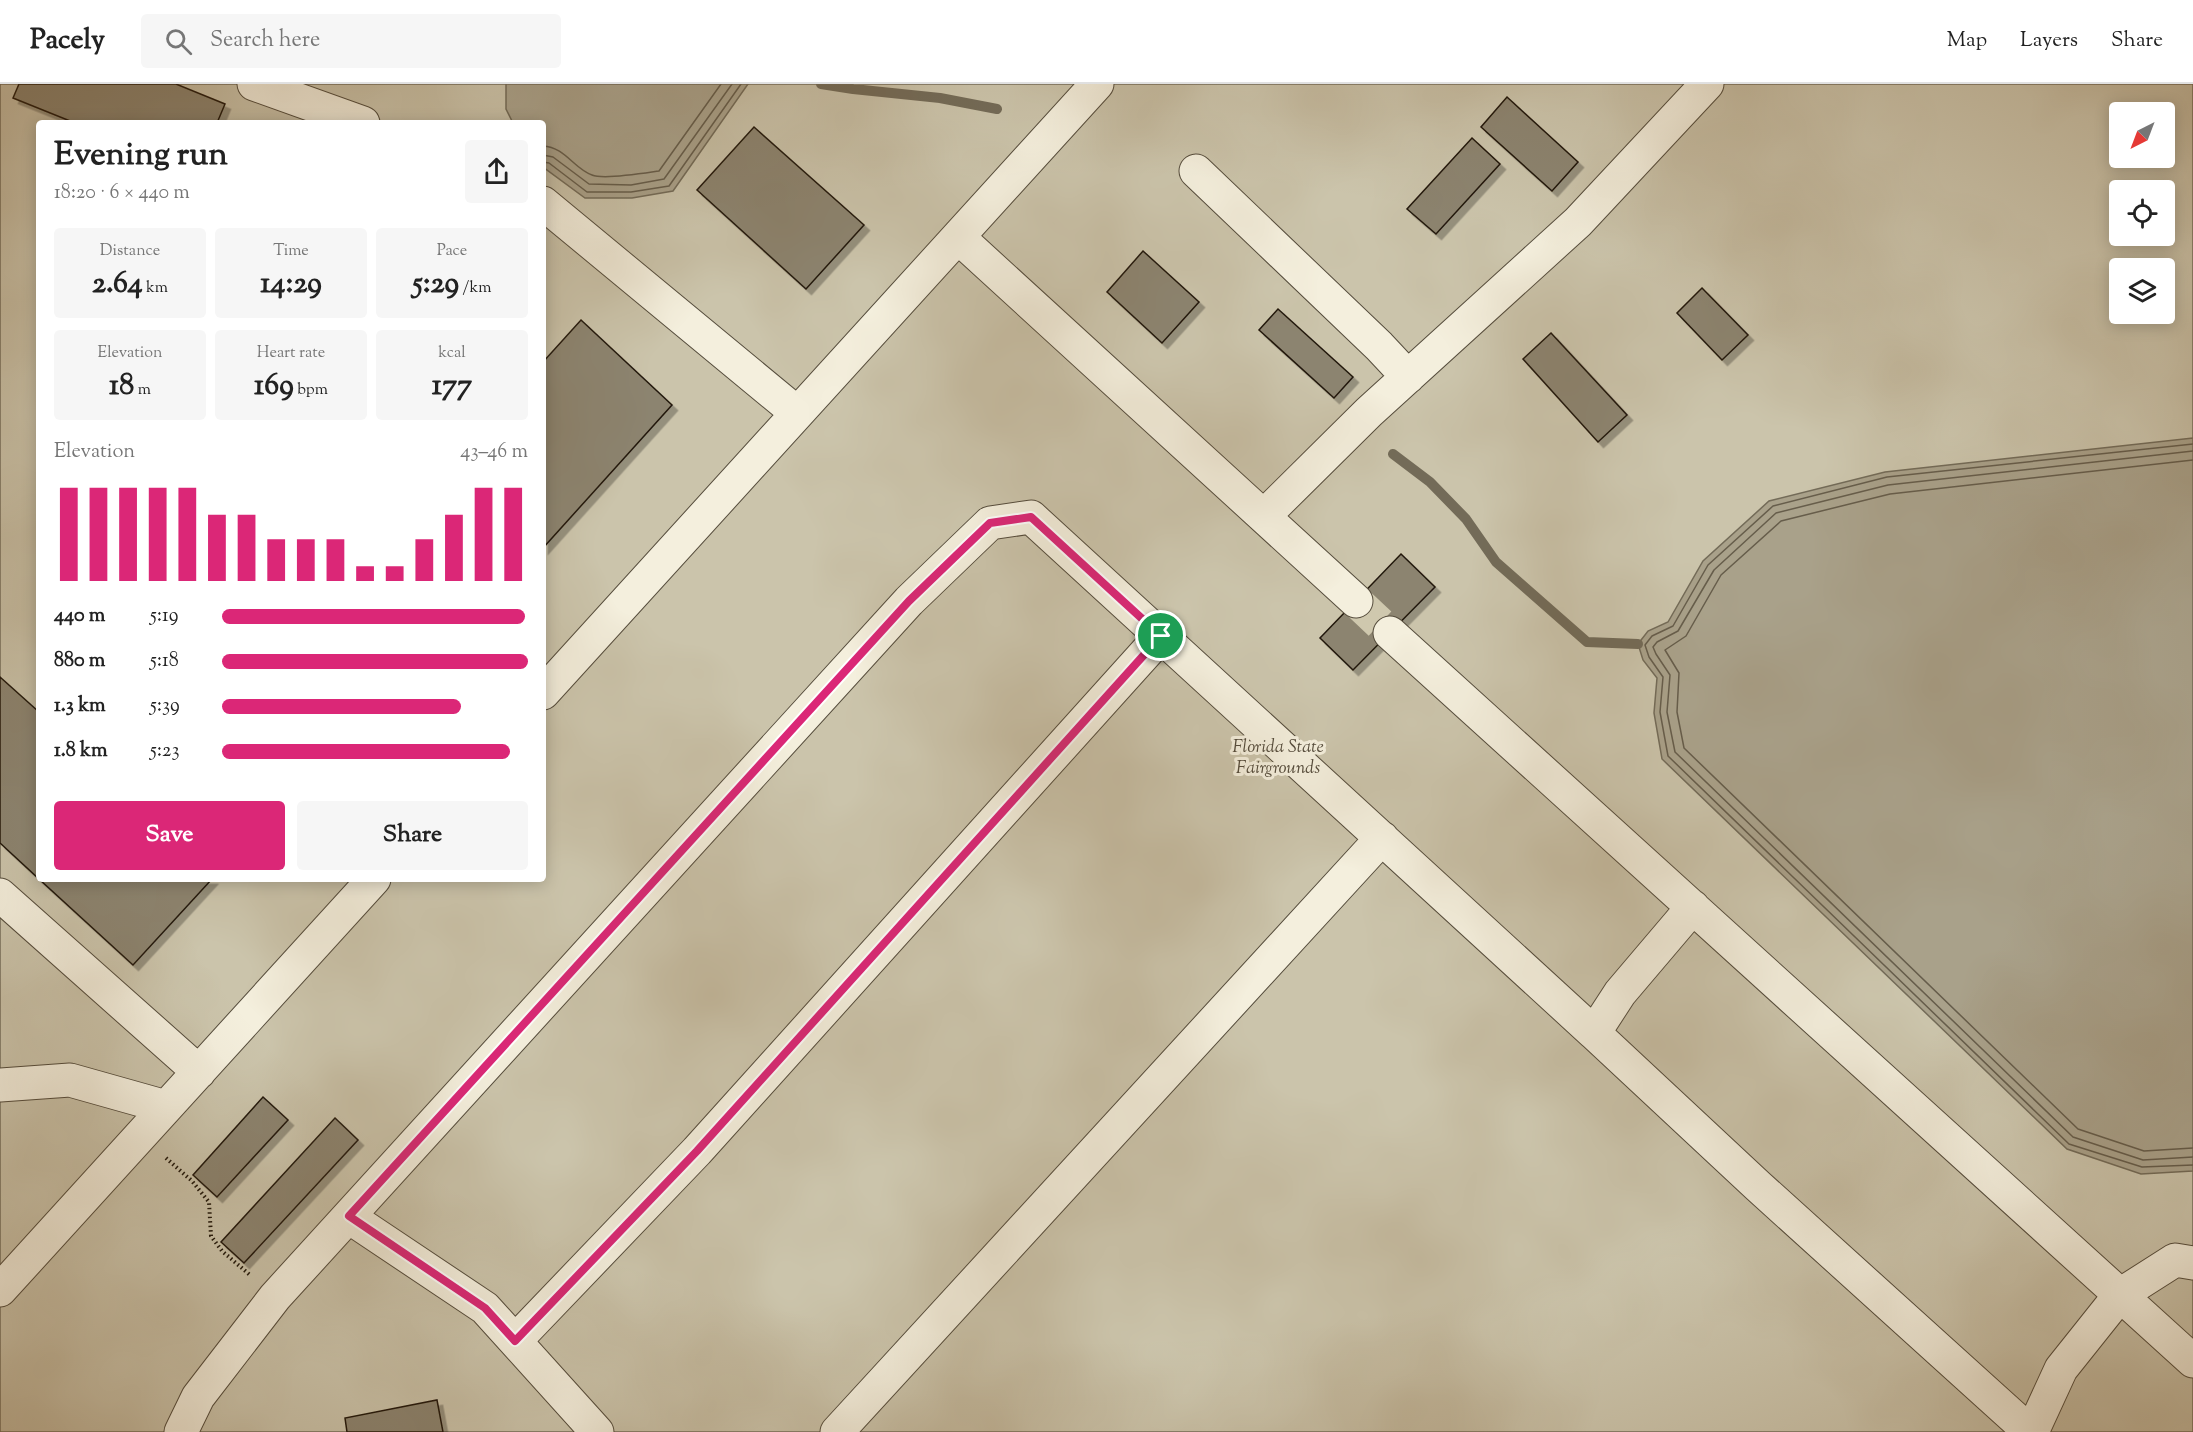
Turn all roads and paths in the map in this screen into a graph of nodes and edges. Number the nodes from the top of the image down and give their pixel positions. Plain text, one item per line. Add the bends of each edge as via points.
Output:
1 (254, 84) edge
2 (1097, 84) edge
3 (1707, 84) edge
4 (355, 120) edge
5 (1196, 171) dead end
6 (546, 205) edge
7 (958, 237) junction
8 (1408, 376) junction
9 (798, 413) junction
10 (1264, 516) junction
11 (1356, 601) tunnel mouth
12 (1390, 633) tunnel mouth
13 (1161, 636) junction
14 (546, 690) edge
15 (1382, 838) junction
16 (371, 882) edge
17 (0, 895) edge
18 (1693, 906) junction
19 (1594, 1033) junction
20 (199, 1072) junction
21 (0, 1085) edge
22 (166, 1107) junction
23 (140, 1136) junction
24 (349, 1216) junction
25 (2193, 1263) edge
26 (0, 1290) edge
27 (2120, 1295) junction
28 (275, 1297) junction
29 (515, 1341) junction
30 (2193, 1361) edge
31 (181, 1432) edge
32 (597, 1432) edge
33 (837, 1432) edge
34 (2031, 1432) edge

1 - 4 lane
2 - 7 lane
3 - 8 lane via 1578,222
5 - 8 lane
6 - 9 lane
7 - 9 lane
7 - 10 lane
8 - 10 lane
9 - 14 lane
10 - 11 lane
12 - 18 lane
13 - 15 lane
13 - 24 lane via 1031,517 990,523 909,601
13 - 29 lane via 697,1151
15 - 19 lane
15 - 33 lane
16 - 20 lane
17 - 20 lane
18 - 19 lane via 1620,993
18 - 27 lane
19 - 34 lane
20 - 22 lane
21 - 22 lane via 70,1080
22 - 23 lane
23 - 26 lane
23 - 28 path via 192,1181 209,1202 211,1236 222,1251
24 - 28 lane
24 - 29 lane via 485,1308
25 - 27 lane via 2175,1260
27 - 30 lane
27 - 34 lane via 2061,1369
28 - 31 lane via 198,1397
29 - 32 lane

